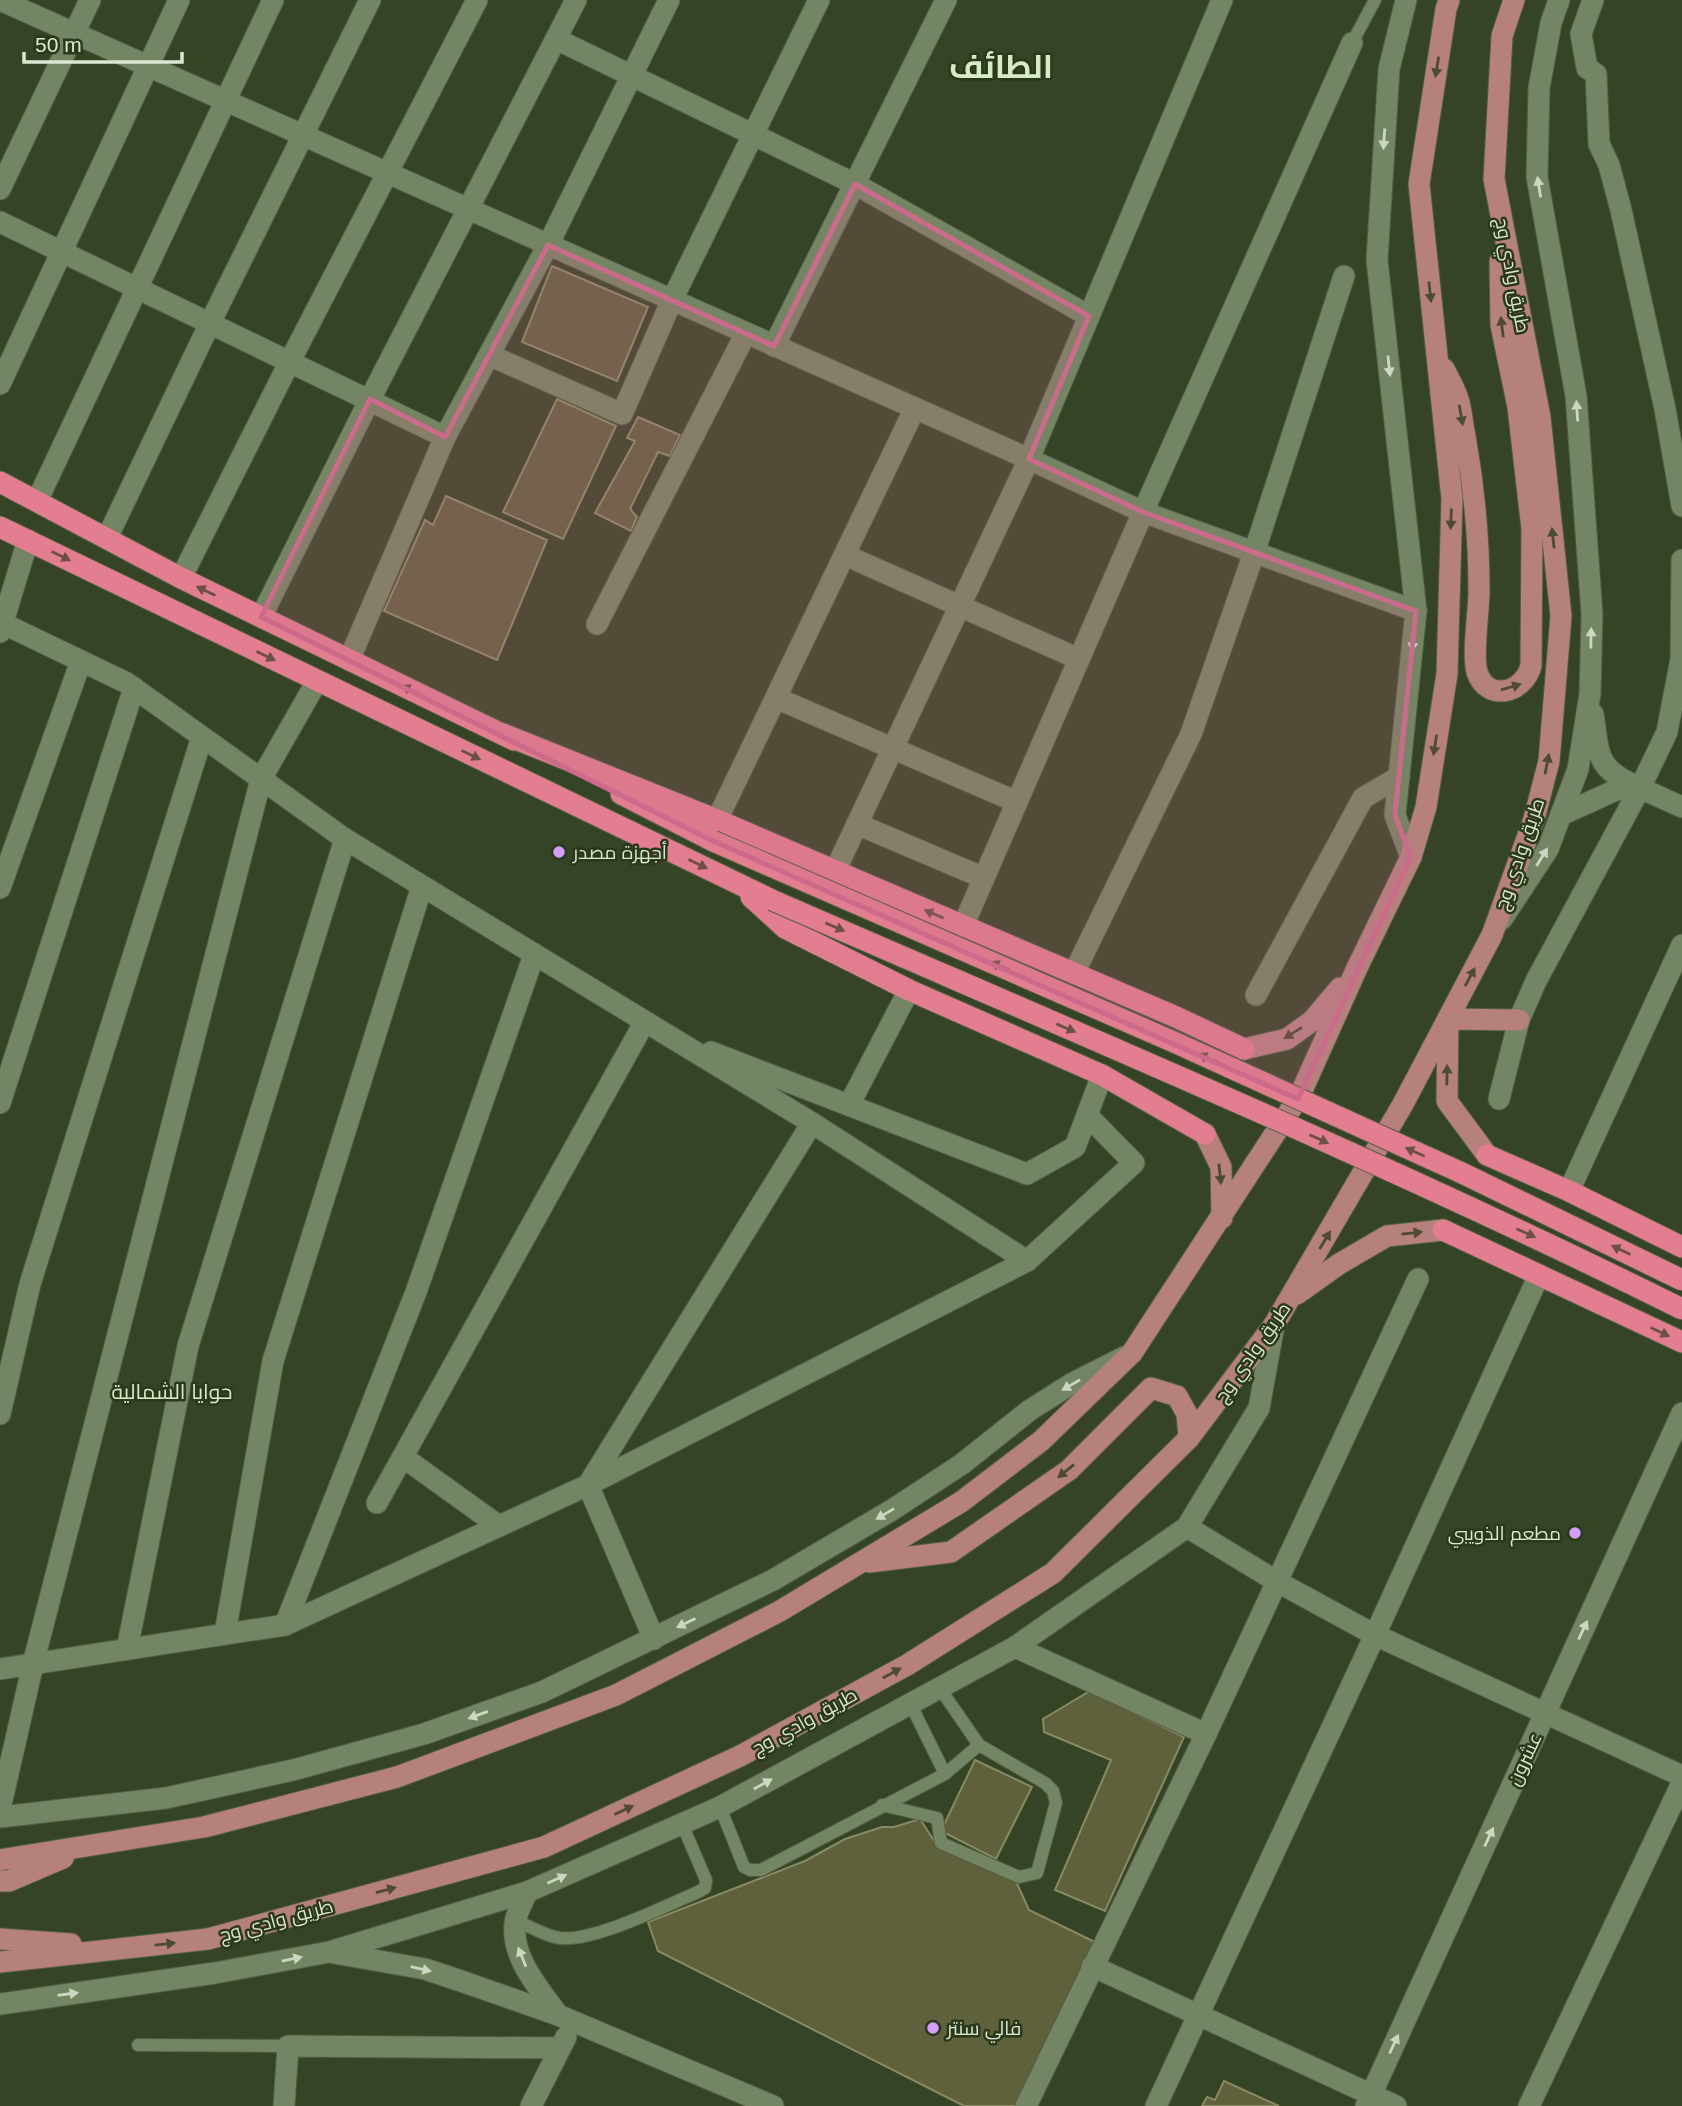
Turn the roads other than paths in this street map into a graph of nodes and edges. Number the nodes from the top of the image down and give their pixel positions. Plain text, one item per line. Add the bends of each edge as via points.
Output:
1 (0, 0) edge
2 (90, 0) edge
3 (179, 0) edge
4 (273, 0) edge
5 (370, 0) edge
6 (477, 0) edge
7 (576, 0) edge
8 (669, 0) edge
9 (819, 0) edge
10 (946, 0) edge
11 (1222, 0) edge
12 (1375, 0) edge
13 (1406, 0) edge
14 (1450, 0) edge
15 (1514, 0) edge
16 (1559, 0) edge
17 (1593, 0) edge
18 (74, 33) junction
19 (556, 39) junction
20 (1352, 43) joint
21 (148, 66) junction
22 (632, 76) junction
23 (226, 101) junction
24 (753, 134) junction
25 (303, 135) junction
26 (387, 173) junction
27 (855, 184) junction
28 (0, 189) edge
29 (1499, 207) junction
30 (468, 209) junction
31 (0, 222) edge
32 (548, 245) junction
33 (61, 251) junction
34 (1344, 276) dead end
35 (136, 288) junction
36 (672, 300) junction
37 (1089, 316) junction
38 (210, 323) junction
39 (746, 333) junction
40 (774, 345) junction
41 (1436, 351) junction
42 (489, 355) junction
43 (290, 361) junction
44 (0, 384) edge
45 (370, 399) junction
46 (915, 408) junction
47 (445, 437) junction
48 (1029, 459) junction
49 (0, 482) edge
50 (37, 501) junction
51 (1682, 506) edge
52 (1143, 512) junction
53 (0, 527) edge
54 (107, 538) junction
55 (28, 540) junction
56 (1254, 553) junction
57 (845, 555) junction
58 (1682, 560) edge
59 (181, 578) junction
60 (960, 605) junction
61 (1416, 611) junction
62 (261, 617) junction
63 (597, 624) dead end
64 (2, 628) edge
65 (1079, 659) junction
66 (349, 660) junction
67 (81, 661) junction
68 (317, 681) junction
69 (134, 688) junction
70 (1590, 694) junction
71 (776, 698) junction
72 (503, 734) junction
73 (202, 737) junction
74 (892, 750) junction
75 (1399, 777) junction
76 (261, 779) junction
77 (1640, 788) junction
78 (1017, 802) junction
79 (1682, 807) edge
80 (1561, 815) junction
81 (718, 820) junction
82 (857, 824) junction
83 (345, 839) junction
84 (1411, 857) junction
85 (835, 871) junction
86 (984, 878) junction
87 (737, 883) junction
88 (422, 886) junction
89 (0, 888) edge
90 (963, 926) junction
91 (1492, 935) junction
92 (1682, 945) edge
93 (534, 955) junction
94 (1357, 968) junction
95 (1074, 973) junction
96 (909, 990) junction
97 (1256, 995) dead end
98 (1448, 1019) junction
99 (1519, 1020) junction
100 (651, 1027) junction
101 (1244, 1049) joint
102 (1102, 1075) junction
103 (1499, 1099) dead end
104 (0, 1103) edge
105 (849, 1105) junction
106 (1088, 1116) junction
107 (812, 1124) junction
108 (1205, 1133) joint
109 (1487, 1155) joint
110 (1569, 1191) junction
111 (1222, 1218) junction
112 (1443, 1230) joint
113 (1682, 1247) edge
114 (1027, 1261) junction
115 (1539, 1275) junction
116 (1418, 1279) dead end
117 (1682, 1280) edge
118 (1290, 1299) junction
119 (1682, 1309) edge
120 (1274, 1325) junction
121 (1682, 1342) edge
122 (1132, 1353) junction
123 (0, 1413) edge
124 (1682, 1413) edge
125 (1189, 1438) junction
126 (403, 1457) junction
127 (587, 1485) junction
128 (377, 1503) dead end
129 (499, 1526) junction
130 (1187, 1527) junction
131 (859, 1563) junction
132 (1276, 1581) junction
133 (285, 1625) junction
134 (225, 1633) junction
135 (1375, 1635) junction
136 (654, 1639) junction
137 (1015, 1647) junction
138 (127, 1648) junction
139 (33, 1664) junction
140 (0, 1670) edge
141 (939, 1688) junction
142 (910, 1703) junction
143 (1545, 1713) junction
144 (1206, 1734) junction
145 (979, 1745) junction
146 (945, 1774) junction
147 (1682, 1776) edge
148 (1682, 1783) edge
149 (882, 1805) junction
150 (720, 1807) junction
151 (0, 1809) edge
152 (0, 1817) edge
153 (682, 1824) junction
154 (94, 1845) junction
155 (0, 1860) edge
156 (0, 1881) edge
157 (527, 1892) junction
158 (515, 1920) junction
159 (0, 1939) edge
160 (125, 1948) junction
161 (329, 1952) junction
162 (0, 1962) edge
163 (1093, 1966) junction
164 (0, 2004) edge
165 (1198, 2015) junction
166 (565, 2018) junction
167 (138, 2045) dead end
168 (288, 2046) junction
169 (560, 2048) junction
170 (1368, 2100) edge
171 (284, 2106) edge
172 (531, 2106) edge
173 (774, 2106) edge
174 (1026, 2106) edge
175 (1156, 2106) edge
176 (1396, 2106) edge
177 (1529, 2106) edge

1 - 18 street
2 - 18 street
3 - 21 street
4 - 23 street
5 - 25 street
6 - 26 street
7 - 19 street
8 - 22 street
9 - 24 street
10 - 27 street
11 - 37 street
12 - 20 lane
13 -> 61 street via 1389,69 1377,260
14 -> 41 main road via 1419,184
15 - 29 main road, طريق وادي وج via 1502,36 1494,179
70 -> 16 street via 1591,614 1576,396 1538,177 1539,88
17 - 51 street via 1581,34 1587,68 1596,74 1599,144 1621,210
18 - 21 street
18 - 28 street
19 - 22 street
19 - 30 street
20 - 52 street
21 - 23 street
21 - 33 street
22 - 24 street
22 - 32 street
23 - 25 street
23 - 35 street
24 - 27 street
24 - 36 street
25 - 26 street
25 - 38 street
26 - 30 street
26 - 43 street
27 - 37 street
27 - 40 street
41 -> 29 main road via 1458,399 1472,477 1479,590 1477,671 1488,686 1506,691 1524,683 1531,666 1532,529 1518,407 1501,325
91 -> 29 main road, طريق وادي وج via 1534,819 1549,761 1561,616 1540,417
30 - 32 street
30 - 45 street
31 - 33 street
32 - 36 street
32 - 42 street
33 - 35 street
33 - 44 street
34 - 56 street
35 - 38 street
35 - 50 street
36 - 39 street
36 - 42 street via 622,414
37 - 48 street
38 - 43 street
38 - 54 street
39 - 40 street
39 - 63 street
40 - 46 street
41 -> 84 main road via 1451,499 1447,674 1426,807
42 - 47 street
43 - 45 street
43 - 59 street
45 - 47 street
45 - 62 street
46 - 48 street
46 - 57 street
47 - 66 street
48 - 52 street
48 - 60 street
49 - 50 highway
50 - 54 highway
52 - 56 street
52 - 65 street
53 - 55 highway
54 - 59 highway
55 - 64 street
55 -> 68 highway
56 - 61 street
56 - 95 street via 1191,734
57 - 60 street
57 - 71 street
58 - 77 street via 1681,659 1667,732
62 -> 59 highway
60 - 65 street
60 - 74 street
61 -> 75 street
62 - 66 highway
64 - 67 street
65 - 78 street
72 -> 66 highway
67 - 69 street
67 - 89 street
68 - 76 street
68 -> 87 highway
69 - 73 street
69 - 104 street
70 - 77 street via 1600,758 1615,777
70 - 80 street via 1577,769
71 - 74 street
71 - 81 street
72 - 81 highway
117 -> 72 highway, bridge via 1462,1173 1176,1043 713,841
73 - 76 street
73 - 123 street via 30,1284
74 - 78 street
74 - 82 street
75 - 84 street via 1395,815
75 - 97 street via 1363,798
76 - 83 street
76 - 139 street
77 - 79 street
77 - 80 street via 1616,790
77 - 99 street
78 - 86 street
91 -> 80 street via 1548,849
81 - 85 highway
82 - 85 street
82 - 86 street
83 - 88 street
83 - 138 street via 188,1346
84 - 94 main road
90 -> 85 highway
86 - 90 street
87 - 96 highway via 785,928
87 -> 119 highway, bridge via 1255,1110 1547,1242
88 - 93 street
88 - 134 street via 273,1361
90 - 95 highway
98 -> 91 main road, طريق وادي وج
92 - 110 street
93 - 100 street
93 - 133 street via 416,1292
94 -> 101 main road via 1312,1021 1287,1039
94 - 111 main road via 1300,1095
95 - 101 highway
96 - 102 highway
96 - 105 street
98 - 99 main road
109 -> 98 main road via 1447,1101
118 -> 98 main road, طريق وادي وج
99 - 103 street
100 - 105 street
100 - 107 street
100 - 126 street
102 - 106 street
102 - 108 highway
105 - 106 street via 1027,1174 1075,1147
106 - 114 street via 1135,1163
107 - 114 street
107 - 127 street
108 -> 111 main road via 1221,1167
109 - 110 highway
110 - 113 highway
111 - 122 main road
112 - 115 highway
118 -> 112 main road via 1387,1236
114 - 127 street
115 -> 121 highway
115 - 135 street
116 - 132 street
118 - 120 main road, طريق وادي وج
120 - 125 main road, طريق وادي وج
120 - 130 street via 1259,1408
122 - 131 main road via 1041,1441 961,1502
122 -> 136 street via 1030,1410 962,1464 892,1510 774,1580
143 -> 124 street, عشرون
125 -> 131 main road via 1186,1414 1177,1396 1151,1388 1069,1470 951,1552
160 -> 125 main road, طريق وادي وج via 208,1939 544,1847 740,1756 907,1665 1053,1573
126 - 128 street
126 - 129 street
127 - 129 street
127 - 136 street
129 - 133 street
130 - 132 street
130 - 137 street
131 - 154 main road via 780,1611 616,1695 397,1777 204,1827
132 - 135 street
132 - 144 street
133 - 134 street
134 - 138 street
135 - 143 street
135 - 165 street
136 -> 152 street via 542,1692 424,1734 166,1798
137 - 141 street
137 - 144 street
138 - 139 street
139 - 140 street
139 - 151 street
141 - 142 street
141 - 145 lane
142 - 146 lane
150 -> 142 street
143 - 147 street
170 -> 143 street, عشرون
144 - 163 street
145 - 146 lane
145 - 149 lane via 1053,1791 1056,1803 1037,1872 1019,1877 941,1843 937,1818
146 - 149 lane
148 - 177 street
149 - 150 lane via 761,1870 744,1867
150 - 153 street
157 -> 153 street
153 - 158 lane via 706,1880 705,1888 575,1938 558,1937
154 - 155 main road
154 - 156 main road
157 - 158 street
157 - 161 street
166 -> 158 street via 523,1963
159 - 160 main road
160 - 162 main road, طريق وادي وج
164 -> 161 street
161 -> 166 street via 425,1969
163 - 165 street
163 - 174 street
165 - 170 street
165 - 175 street
166 - 169 street
166 - 173 street
167 - 168 lane
168 - 169 street
168 - 171 street
169 - 172 street
170 - 176 street

